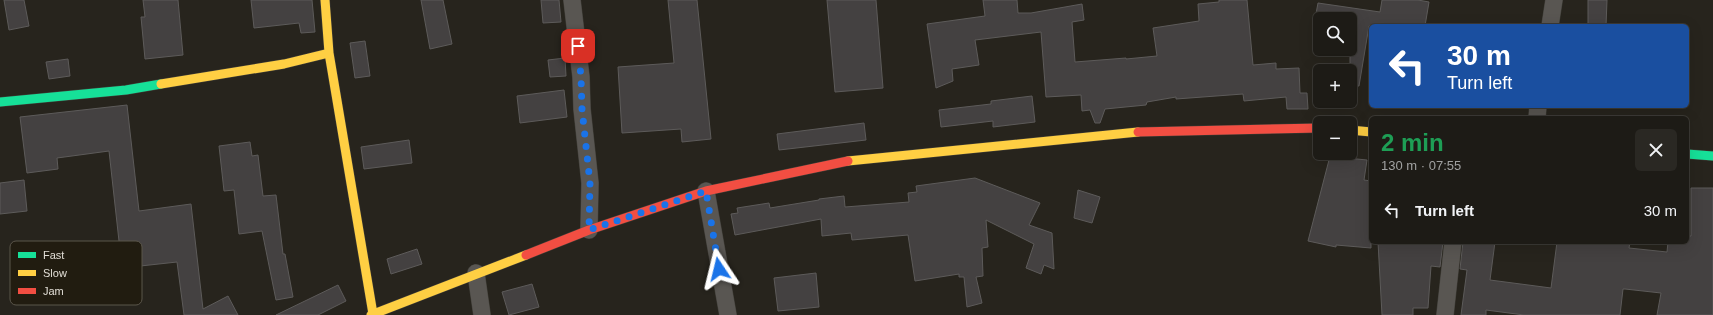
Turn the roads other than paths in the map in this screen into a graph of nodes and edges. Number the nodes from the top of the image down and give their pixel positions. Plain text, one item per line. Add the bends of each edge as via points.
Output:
1 (325, 0) edge
2 (572, 0) edge
3 (1554, 0) edge
4 (1550, 24) edge
5 (329, 53) junction
6 (0, 102) edge
7 (1313, 128) edge
8 (1357, 131) edge
9 (1369, 132) edge
10 (1689, 154) edge
11 (1713, 156) edge
12 (706, 191) junction
13 (589, 230) junction
14 (1453, 244) edge
15 (476, 273) junction
16 (372, 315) edge
17 (482, 315) edge
18 (728, 315) edge
19 (1445, 315) edge

1 - 5 street
2 - 13 street via 590,183
3 - 4 street
5 - 6 street via 284,64 126,90
5 - 16 street
7 - 12 street via 1134,132 846,161
8 - 9 street
10 - 11 street
12 - 13 street
12 - 18 street
13 - 15 street
14 - 19 street
15 - 16 street
15 - 17 street

